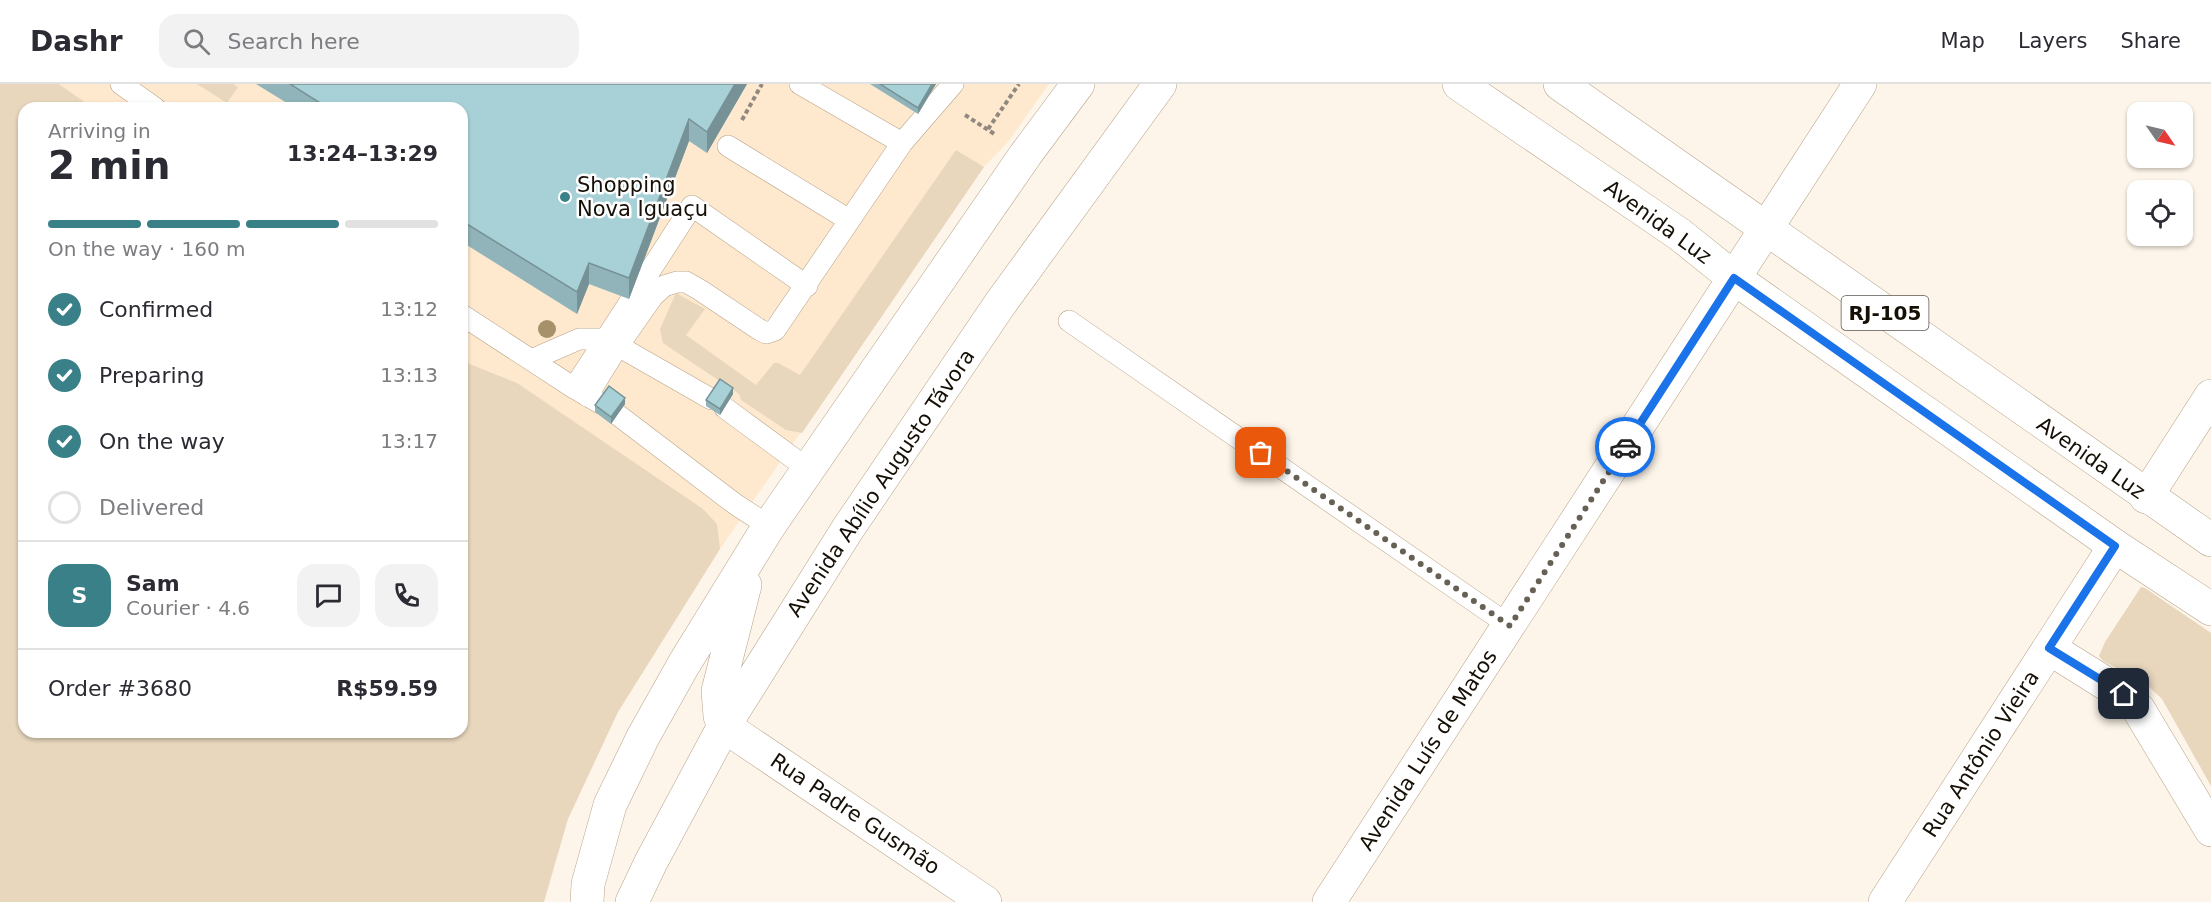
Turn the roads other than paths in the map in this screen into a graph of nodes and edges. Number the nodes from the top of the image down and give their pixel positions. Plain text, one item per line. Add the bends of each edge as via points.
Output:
1 (121, 84) edge
2 (800, 84) edge
3 (953, 84) edge
4 (1078, 84) edge
5 (1160, 84) edge
6 (1459, 84) edge
7 (1560, 84) edge
8 (1860, 84) edge
9 (146, 102) edge
10 (902, 143) junction
11 (728, 146) dead end
12 (849, 220) junction
13 (1766, 229) junction
14 (1734, 278) junction
15 (807, 286) junction
16 (468, 319) edge
17 (1069, 321) dead end
18 (612, 342) junction
19 (531, 360) junction
20 (595, 401) junction
21 (2209, 404) edge
22 (808, 469) junction
23 (2146, 497) junction
24 (762, 537) junction
25 (2211, 540) edge
26 (2115, 546) junction
27 (2211, 609) edge
28 (1510, 626) junction
29 (2049, 648) junction
30 (724, 726) junction
31 (2211, 830) edge
32 (587, 902) edge
33 (632, 902) edge
34 (985, 902) edge
35 (1329, 902) edge
36 (1885, 902) edge

1 - 9 lane
2 - 10 lane
3 - 10 lane
4 - 22 main road
5 - 30 main road, Avenida Abílio Augusto Távora via 1010,290 846,530
6 - 14 main road, Avenida Luz / RJ-105 via 1678,234
7 - 13 main road, Avenida Luz / RJ-105
8 - 13 main road, Avenida Luís de Matos
10 - 12 lane
11 - 12 lane
12 - 15 lane
13 - 14 main road, Avenida Luís de Matos
13 - 23 main road, Avenida Luz / RJ-105
14 - 26 main road, Avenida Luz / RJ-105
14 - 28 main road, Avenida Luís de Matos
15 - 18 lane via 780,326 766,333 700,290 677,282 664,286 653,296
15 - 18 lane via 692,206
16 - 19 lane
17 - 28 lane
18 - 19 lane via 579,339
18 - 20 lane
18 - 22 lane via 718,403
19 - 20 lane
20 - 24 lane via 735,504
21 - 23 main road
22 - 24 main road
23 - 25 main road, Avenida Luz / RJ-105
24 - 30 main road via 719,683
24 - 32 main road via 684,664 610,805 588,884
26 - 27 main road, Avenida Luz / RJ-105
26 - 29 main road, Rua Antônio Vieira
28 - 35 main road, Avenida Luís de Matos
29 - 31 main road via 2124,694 2139,710
29 - 36 main road, Rua Antônio Vieira
30 - 33 main road, Avenida Abílio Augusto Távora
30 - 34 main road, Rua Padre Gusmão

